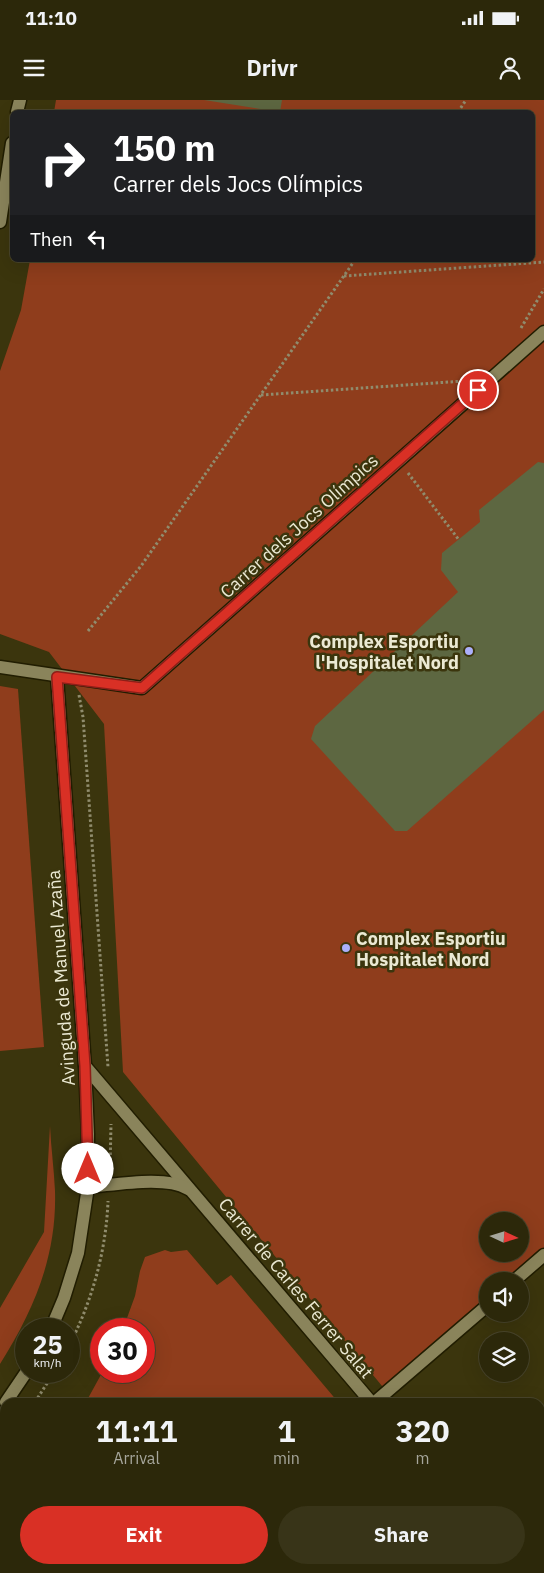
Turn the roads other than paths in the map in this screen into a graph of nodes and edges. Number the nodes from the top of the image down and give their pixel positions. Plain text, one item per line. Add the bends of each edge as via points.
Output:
1 (10, 156) edge
2 (0, 222) edge
3 (544, 332) edge
4 (0, 667) edge
5 (57, 677) junction
6 (85, 1066) junction
7 (88, 1187) junction
8 (195, 1196) junction
9 (544, 1256) edge
10 (525, 1272) edge
11 (479, 1313) edge
12 (55, 1318) edge
13 (19, 1383) edge
14 (10, 1398) edge
15 (368, 1398) edge
16 (380, 1398) edge

1 - 2 street
3 - 5 street, Carrer dels Jocs Olímpics via 142,688
4 - 5 street
5 - 6 street, Avinguda de Manuel Azaña
6 - 7 street, Avinguda de Manuel Azaña
6 - 8 street, Carrer de Carles Ferrer Salat
7 - 8 street, Carrer de Carles Ferrer Salat via 169,1182 186,1188
7 - 12 street, Avinguda de Manuel Azaña via 78,1253
8 - 15 street, Carrer de Carles Ferrer Salat
9 - 10 street
11 - 16 street
13 - 14 street

